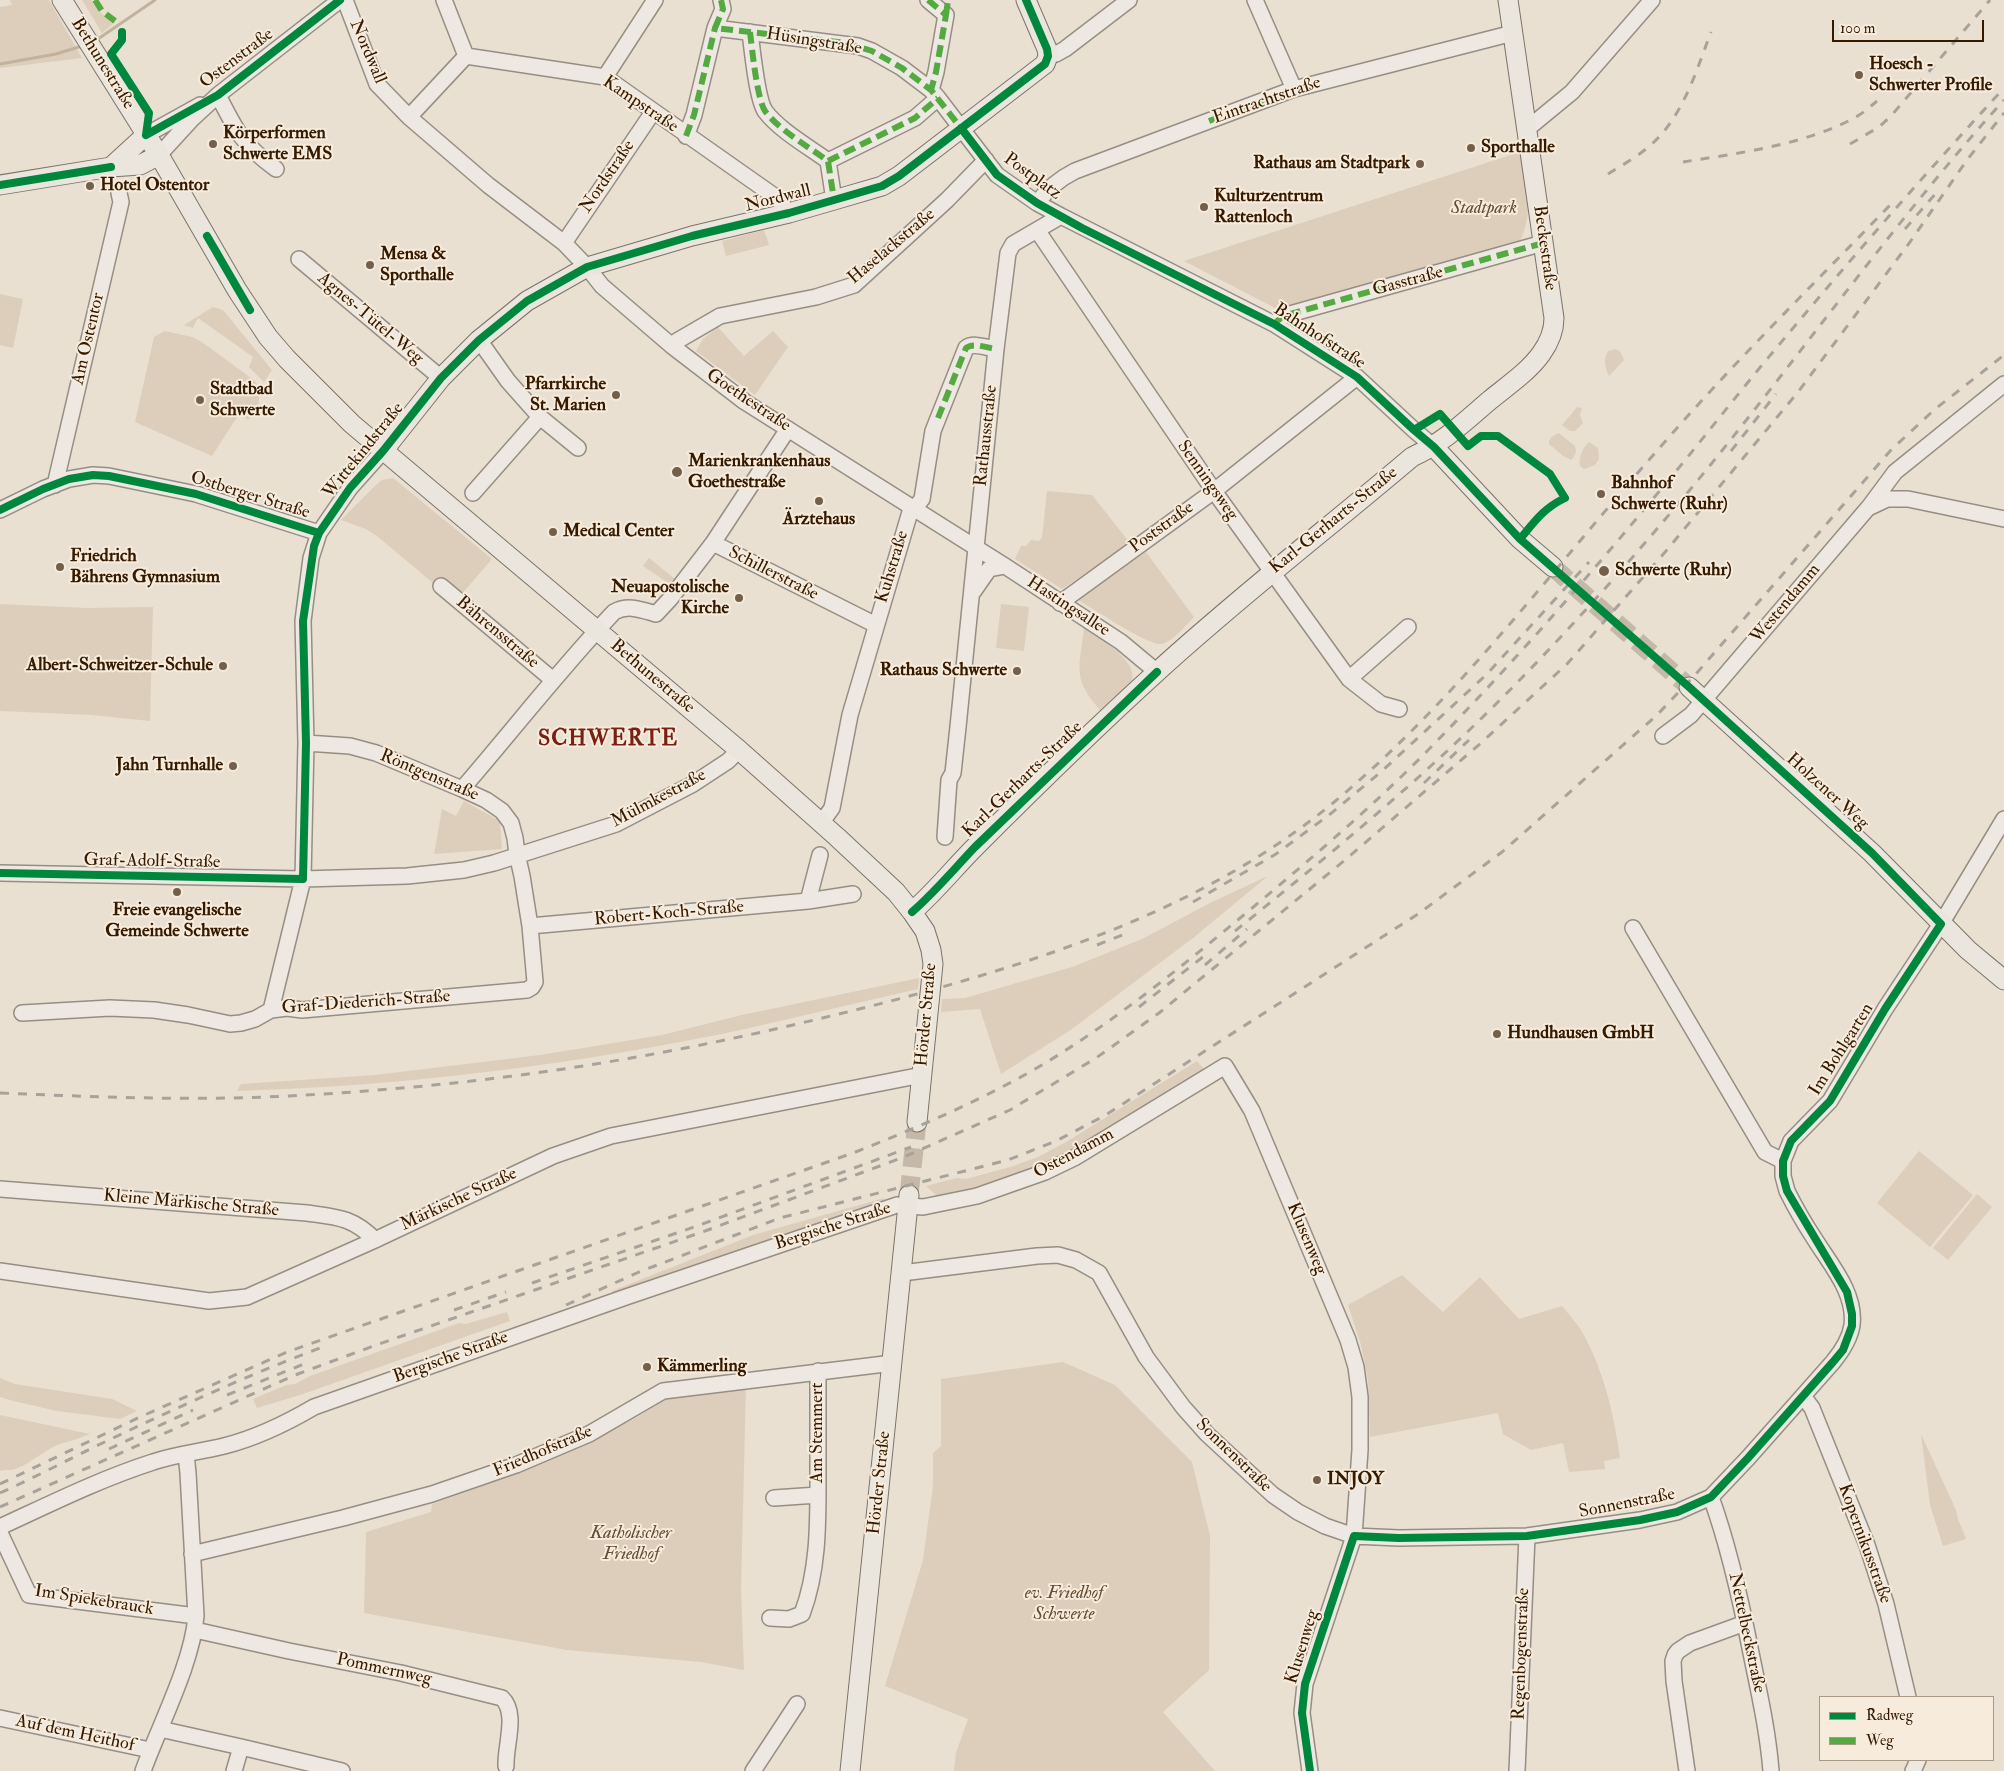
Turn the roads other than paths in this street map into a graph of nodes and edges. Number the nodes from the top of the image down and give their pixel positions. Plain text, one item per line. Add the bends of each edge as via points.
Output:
1 (62, 0) edge
2 (340, 0) edge
3 (345, 0) edge
4 (444, 0) edge
5 (655, 0) edge
6 (721, 0) edge
7 (928, 0) edge
8 (1026, 0) edge
9 (1129, 0) edge
10 (1255, 0) edge
11 (1508, 0) edge
12 (1652, 0) edge
13 (947, 7) edge
14 (715, 28) junction
15 (750, 32) junction
16 (1513, 33) junction
17 (466, 56) junction
18 (1048, 56) junction
19 (604, 78) junction
20 (1294, 89) junction
21 (934, 94) junction
22 (218, 95) junction
23 (653, 112) junction
24 (410, 117) junction
25 (962, 128) junction
26 (1527, 129) junction
27 (146, 135) junction
28 (686, 136) junction
29 (159, 155) junction
30 (986, 160) junction
31 (828, 162) junction
32 (111, 167) junction
33 (276, 169) dead end
34 (0, 185) edge
35 (119, 193) dead end
36 (834, 200) junction
37 (1038, 203) junction
38 (790, 213) junction
39 (1061, 216) junction
40 (1037, 230) junction
41 (564, 243) junction
42 (1543, 244) junction
43 (299, 259) dead end
44 (587, 267) junction
45 (1004, 279) joint
46 (1274, 324) junction
47 (479, 340) junction
48 (672, 346) junction
49 (996, 349) junction
50 (1357, 377) junction
51 (441, 378) junction
52 (2004, 384) edge
53 (540, 417) junction
54 (788, 429) junction
55 (1434, 446) junction
56 (578, 448) dead end
57 (383, 451) junction
58 (55, 485) junction
59 (1214, 491) junction
60 (473, 493) dead end
61 (915, 508) junction
62 (1868, 508) junction
63 (0, 510) edge
64 (2004, 519) edge
65 (319, 533) junction
66 (713, 543) junction
67 (976, 547) junction
68 (1005, 566) junction
69 (1553, 567) tunnel mouth
70 (1271, 572) junction
71 (440, 586) dead end
72 (972, 593) junction
73 (1060, 603) junction
74 (876, 625) junction
75 (1408, 627) dead end
76 (597, 630) junction
77 (1157, 672) junction
78 (1349, 679) junction
79 (553, 680) junction
80 (1689, 687) tunnel mouth
81 (1704, 700) junction
82 (1399, 709) dead end
83 (1663, 736) dead end
84 (306, 742) junction
85 (739, 750) junction
86 (462, 789) junction
87 (2004, 819) edge
88 (822, 822) junction
89 (945, 837) dead end
90 (516, 854) junction
91 (820, 855) dead end
92 (0, 873) edge
93 (303, 879) junction
94 (854, 894) dead end
95 (808, 901) junction
96 (912, 912) junction
97 (1941, 924) junction
98 (530, 926) junction
99 (1633, 928) dead end
100 (2004, 980) edge
101 (271, 1010) junction
102 (22, 1013) dead end
103 (1225, 1066) joint
104 (922, 1075) junction
105 (917, 1122) tunnel mouth
106 (1783, 1161) junction
107 (0, 1189) edge
108 (909, 1200) junction
109 (375, 1240) junction
110 (0, 1271) edge
111 (902, 1273) junction
112 (893, 1363) junction
113 (818, 1371) junction
114 (1803, 1396) junction
115 (186, 1454) junction
116 (818, 1495) junction
117 (1711, 1497) junction
118 (774, 1498) dead end
119 (0, 1528) edge
120 (0, 1533) edge
121 (1354, 1536) junction
122 (1527, 1536) junction
123 (192, 1554) junction
124 (770, 1618) dead end
125 (195, 1623) junction
126 (1745, 1623) junction
127 (1908, 1696) edge
128 (797, 1704) dead end
129 (0, 1718) edge
130 (160, 1729) junction
131 (241, 1746) junction
132 (150, 1750) junction
133 (307, 1766) edge
134 (506, 1766) dead end
135 (143, 1771) edge
136 (234, 1771) edge
137 (342, 1771) edge
138 (752, 1771) edge
139 (850, 1771) edge
140 (1310, 1771) edge
141 (1517, 1771) edge
142 (1687, 1771) edge
143 (1771, 1771) edge

1 - 27 main road, Bethunestraße
2 - 22 street, Ostenstraße
3 - 24 street, Nordwall via 377,84
4 - 17 street
5 - 19 street
6 - 14 street via 723,9
7 - 13 street
8 - 18 main road
9 - 18 street via 1065,49
10 - 20 street
11 - 16 main road, Beckestraße
12 - 26 street via 1572,92
13 - 21 street
14 - 15 street, Hüsingstraße
14 - 28 street
15 - 21 street, Hüsingstraße via 858,46 902,68
15 - 31 street via 764,110
16 - 20 street, Eintrachtstraße
16 - 26 main road, Beckestraße
17 - 19 street, Kampstraße
17 - 24 street
18 - 25 main road, Nordwall via 1042,68
19 - 23 street, Kampstraße
20 - 37 street, Eintrachtstraße via 1075,171 1056,181
21 - 25 street, Hüsingstraße
21 - 31 street via 926,109 915,118
22 - 27 street, Ostenstraße
22 - 29 street, Ostenstraße
22 - 33 street via 236,131 253,152
23 - 28 street, Kampstraße
23 - 41 street, Nordstraße
24 - 41 street, Nordwall via 488,185
25 - 30 street, Hüsingstraße
25 - 36 main road, Nordwall via 882,186
26 - 42 main road, Beckestraße
27 - 29 main road, Bethunestraße
27 - 32 main road
28 - 38 street, Kampstraße via 777,198
29 - 32 main road via 140,165
29 - 57 main road, Bethunestraße via 268,337 306,380
30 - 37 street, Postplatz via 997,175
30 - 48 street, Haselackstraße via 948,200 854,285 720,316
31 - 36 street
32 - 34 main road
35 - 58 street, Am Ostentor via 121,202
36 - 38 main road, Nordwall
37 - 39 street, Postplatz
38 - 44 main road, Nordwall via 692,236
39 - 40 street, Postplatz
39 - 46 street, Bahnhofstraße
40 - 45 street, Postplatz via 1013,244 1008,253
40 - 59 street, Senningsweg
41 - 44 street, Nordwall
42 - 46 street, Gasstraße via 1283,316
42 - 55 main road, Beckestraße via 1554,318 1553,333 1548,343 1532,364
43 - 51 street, Agnes-Tütel-Weg
44 - 47 main road, Wittekindstraße via 526,301
44 - 48 street, Goethestraße via 602,286
45 - 49 street, Rathausstraße
46 - 50 street, Bahnhofstraße
47 - 51 main road, Wittekindstraße
47 - 53 street via 508,381
48 - 54 street, Goethestraße via 744,402
49 - 61 street, Kuhstraße via 974,345 966,348 933,431 922,499
49 - 67 street, Rathausstraße
50 - 55 street, Bahnhofstraße
50 - 59 street, Poststraße
51 - 57 main road, Wittekindstraße
52 - 62 street, Westendamm via 1895,472
53 - 56 street
53 - 60 street
54 - 61 street, Goethestraße
54 - 66 street, Schillerstraße
55 - 69 main road, Bahnhofstraße via 1520,539
55 - 70 main road, Karl-Gerharts-Straße via 1412,457
57 - 65 street, Wittekindstraße via 350,488
57 - 76 main road, Bethunestraße
58 - 63 street, Ostberger Straße
58 - 65 street, Ostberger Straße via 83,476 108,476 196,494
59 - 70 street, Senningsweg
59 - 73 street, Poststraße
61 - 67 street, Goethestraße
61 - 74 street, Kuhstraße via 910,512
62 - 64 street, Westendamm via 1887,499 1908,499
62 - 81 street, Westendamm
65 - 84 street, Wittekindstraße via 311,558 303,621
66 - 74 street, Schillerstraße
66 - 76 street via 656,614 622,607
67 - 68 street, Hastingsallee
67 - 72 street, Rathausstraße
68 - 72 street, Rathausstraße via 989,569
68 - 73 street, Hastingsallee
70 - 77 main road, Karl-Gerharts-Straße
70 - 78 street, Senningsweg
71 - 79 street, Bährensstraße
72 - 89 street, Rathausstraße
73 - 77 street, Hastingsallee via 1121,642
74 - 88 street, Kuhstraße via 850,715 832,808
75 - 78 street
76 - 79 street
76 - 85 main road, Bethunestraße
77 - 96 main road, Karl-Gerharts-Straße
78 - 82 street, Senningsweg via 1381,704
79 - 86 street
80 - 81 main road, Holzener Weg
81 - 83 street via 1691,715
81 - 97 main road, Holzener Weg via 1872,853
84 - 86 street, Röntgenstraße via 350,746 376,753
84 - 93 street, Wittekindstraße
85 - 88 main road, Bethunestraße
85 - 90 street, Mülmkestraße via 693,784 616,824
86 - 90 street, Röntgenstraße via 502,811 511,823
87 - 97 street, Im Bohlgarten
88 - 96 main road, Bethunestraße via 896,892
90 - 93 street, Graf-Adolf-Straße via 464,870 407,876
90 - 98 street, Röntgenstraße
91 - 95 street
92 - 93 street, Graf-Adolf-Straße
93 - 101 street, Wittekindstraße
94 - 95 street, Robert-Koch-Straße
95 - 98 street, Robert-Koch-Straße
96 - 104 main road, Hörder Straße via 925,931 933,964
97 - 100 main road, Holzener Weg
97 - 106 street, Im Bohlgarten via 1884,1009 1830,1101 1791,1141
98 - 101 street, Graf-Diederich-Straße via 535,982 527,990
99 - 106 street via 1765,1152
101 - 102 street, Graf-Diederich-Straße via 255,1019 230,1024 154,1010 110,1008
103 - 108 street, Ostendamm via 1046,1172 977,1196 923,1207
103 - 121 street, Klusenweg via 1252,1111 1356,1366 1360,1397 1360,1450
104 - 105 main road, Hörder Straße
104 - 109 street, Märkische Straße via 611,1136 552,1156
106 - 114 street, Sonnenstraße via 1787,1191 1846,1292 1852,1314 1852,1326 1842,1350
107 - 109 street, Kleine Märkische Straße via 307,1213 351,1222
108 - 111 main road, Hörder Straße
108 - 115 street, Bergische Straße via 314,1407 272,1431 226,1446
109 - 110 street, Märkische Straße via 263,1292 227,1300 209,1301
111 - 112 main road, Hörder Straße
111 - 121 street, Sonnenstraße via 1037,1256 1067,1257 1088,1265 1099,1273 1146,1357 1206,1434 1272,1495 1305,1516
112 - 113 street, Friedhofstraße
112 - 139 main road, Hörder Straße
113 - 116 street, Am Stemmert
113 - 123 street, Friedhofstraße via 663,1391 589,1434 516,1465 432,1494
114 - 117 street, Sonnenstraße
114 - 127 street, Kopernikusstraße via 1812,1408 1867,1545 1886,1604
115 - 119 street, Bergische Straße via 155,1461 96,1483
115 - 123 street
116 - 118 street, Am Stemmert
116 - 124 street, Am Stemmert via 816,1558 802,1614 789,1619
117 - 122 street, Sonnenstraße via 1677,1512 1640,1520
117 - 126 street, Nettelbeckstraße
120 - 125 street, Im Spiekebrauck via 29,1595
121 - 122 street, Sonnenstraße
121 - 140 street, Klusenweg via 1305,1684 1302,1713
122 - 141 street, Regenbogenstraße
123 - 125 street
125 - 130 street
125 - 134 street, Pommernweg via 289,1651 401,1673 502,1698 511,1715
126 - 142 street via 1690,1643 1675,1655 1674,1681
126 - 143 street, Nettelbeckstraße
128 - 138 street
129 - 132 street, Auf dem Heithof
130 - 131 street
130 - 132 street
131 - 133 street
131 - 136 street
132 - 135 street
133 - 137 street

